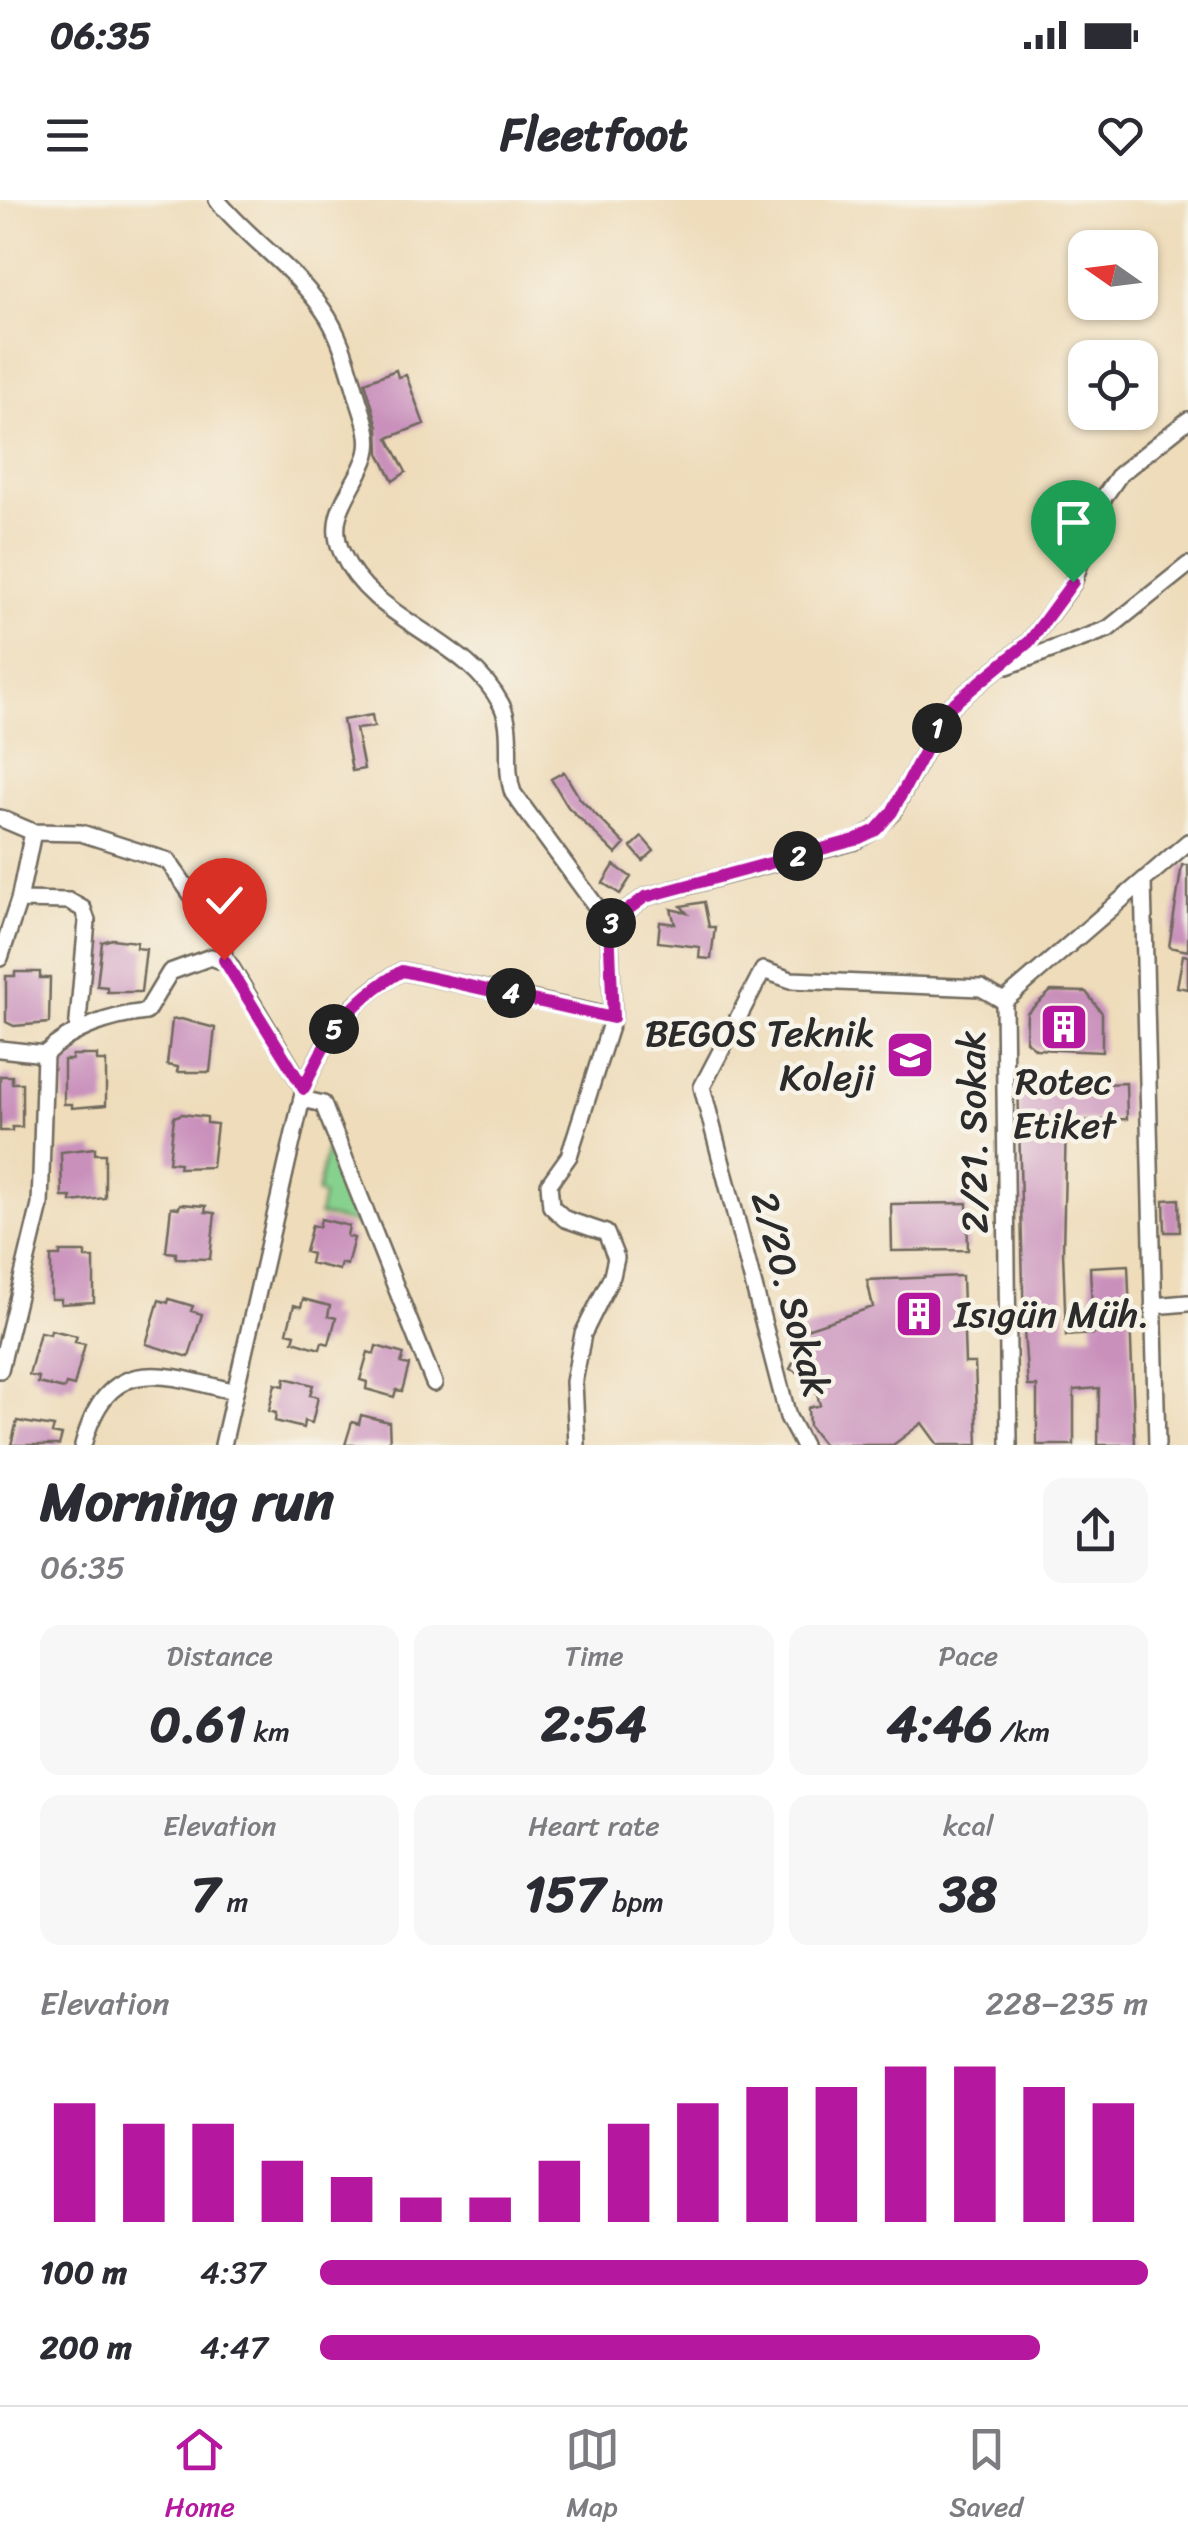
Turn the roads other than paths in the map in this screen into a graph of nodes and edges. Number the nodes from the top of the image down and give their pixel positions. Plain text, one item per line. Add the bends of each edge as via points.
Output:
1 (217, 200) edge
2 (1188, 420) edge
3 (1188, 565) edge
4 (994, 670) junction
5 (0, 818) edge
6 (33, 832) junction
7 (1188, 842) edge
8 (1143, 881) junction
9 (19, 900) junction
10 (609, 924) junction
11 (0, 958) edge
12 (224, 960) junction
13 (1004, 1001) junction
14 (613, 1018) junction
15 (76, 1032) junction
16 (0, 1050) edge
17 (44, 1054) junction
18 (303, 1094) junction
19 (1188, 1303) edge
20 (1153, 1306) junction
21 (0, 1370) edge
22 (434, 1383) dead end
23 (235, 1392) junction
24 (83, 1445) edge
25 (222, 1445) edge
26 (576, 1445) edge
27 (803, 1445) edge
28 (1009, 1445) edge
29 (1157, 1445) edge

1 - 10 street via 323,309 353,382 367,454 336,523 343,555 374,595 452,650 491,690 508,721 505,770 513,793
2 - 4 street via 1120,474 1104,497 1073,582 1029,642
3 - 4 street via 1108,629
4 - 10 street via 947,709 876,830 645,897
5 - 6 street
6 - 9 street
6 - 12 street via 80,833 168,860 222,940
7 - 8 street, 2/21. Sokak
8 - 13 street, 2/21. Sokak
8 - 20 street
9 - 11 street
9 - 15 street via 69,900 86,915
10 - 14 street
12 - 15 street via 196,960 170,972 146,1012
12 - 18 street
13 - 27 street, 2/20. Sokak via 980,988 791,980 763,970 702,1086 788,1417
13 - 28 street, 2/21. Sokak
14 - 18 street via 402,971 378,984 325,1038
14 - 26 street via 569,1156 550,1184 551,1206 564,1220 606,1233 616,1258 583,1334 574,1382
15 - 17 street
16 - 17 street
17 - 21 street via 40,1205
18 - 22 street via 323,1104
18 - 23 street
19 - 20 street
20 - 29 street
23 - 24 street via 163,1373 132,1376 98,1406
23 - 25 street

